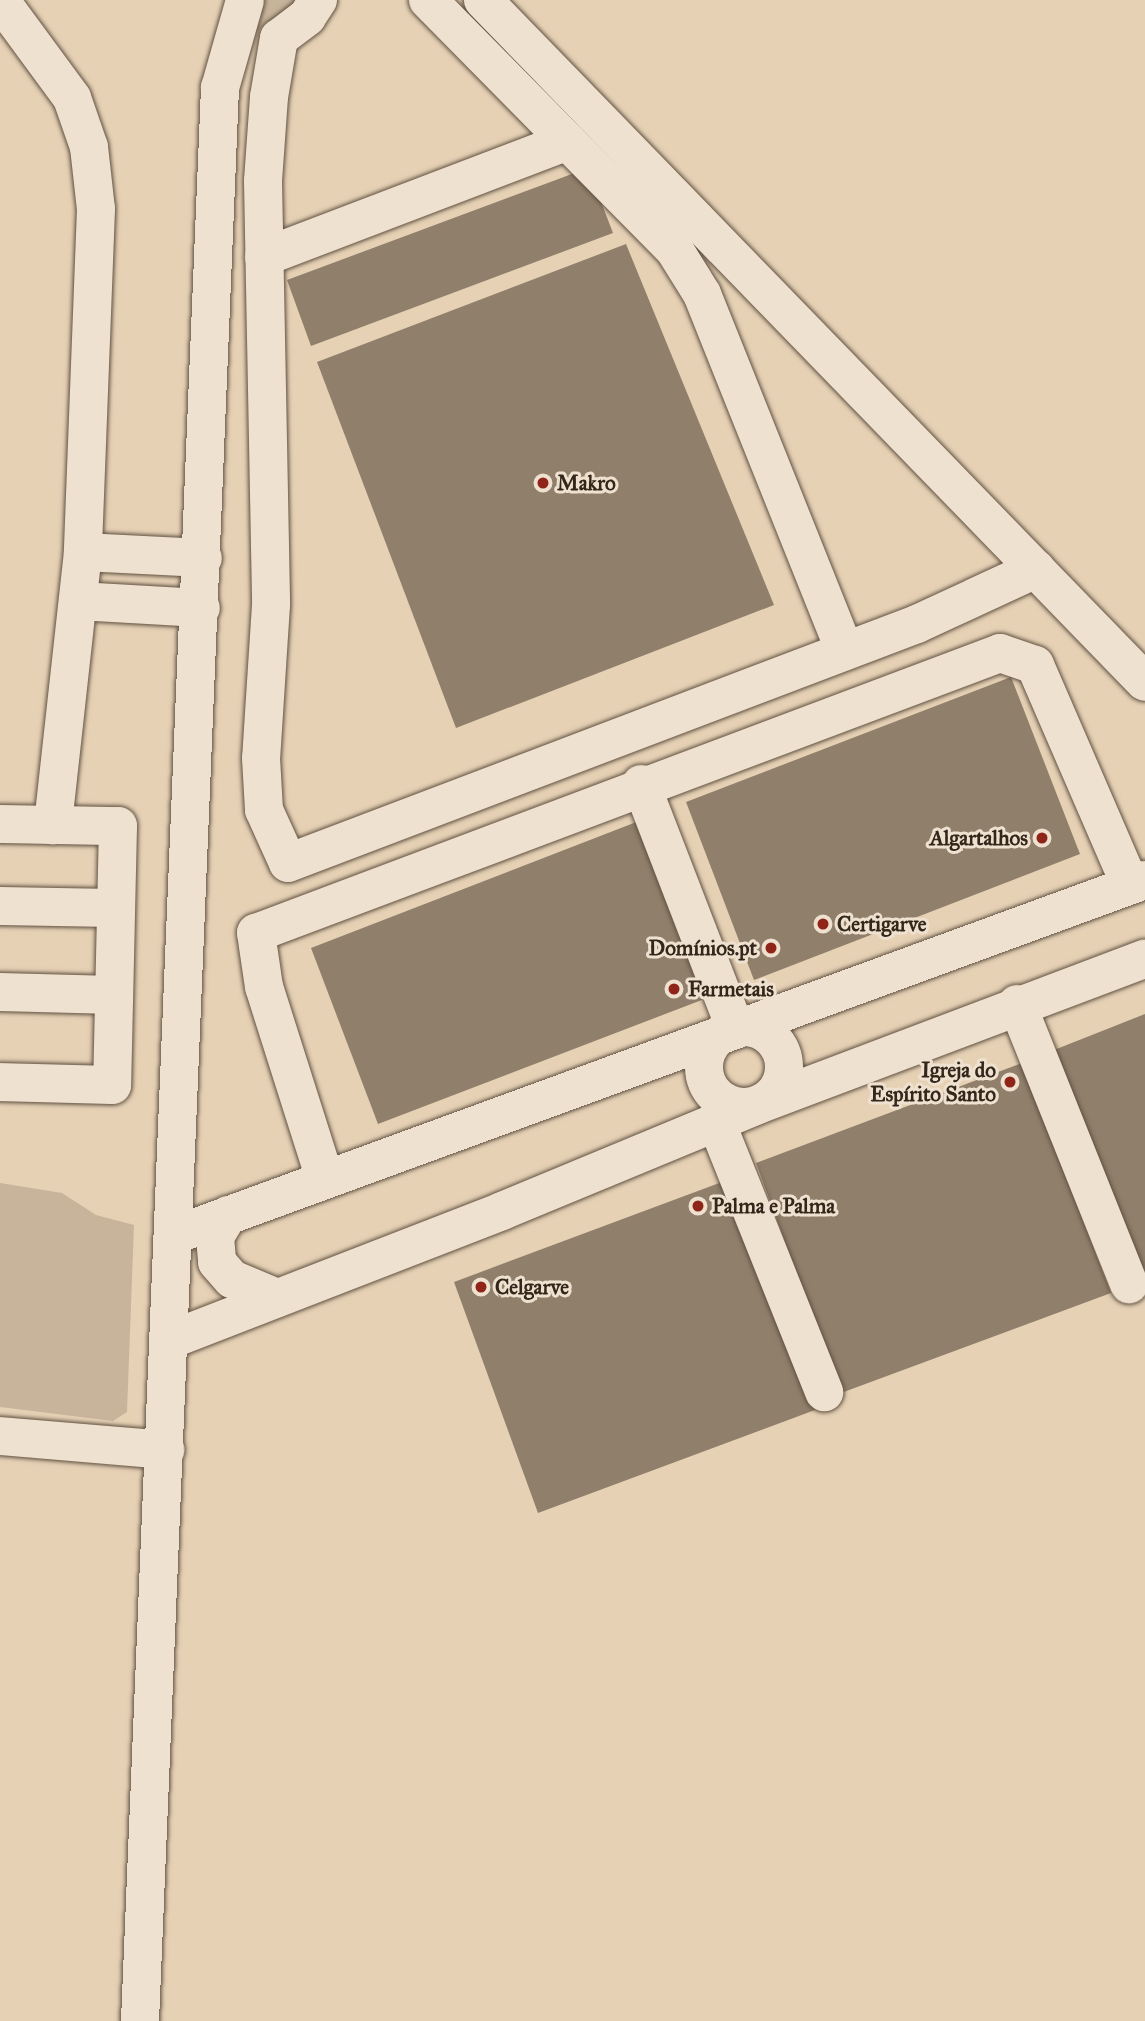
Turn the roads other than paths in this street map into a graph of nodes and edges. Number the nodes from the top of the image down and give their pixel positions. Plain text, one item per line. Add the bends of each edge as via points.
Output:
1 (0, 0) edge
2 (217, 0) edge
3 (246, 0) edge
4 (318, 0) edge
5 (428, 0) edge
6 (483, 0) edge
7 (220, 88) junction
8 (567, 141) junction
9 (264, 257) junction
10 (83, 552) junction
11 (203, 558) junction
12 (1036, 569) junction
13 (78, 601) junction
14 (201, 608) junction
15 (844, 649) junction
16 (1145, 682) edge
17 (641, 784) junction
18 (0, 824) edge
19 (53, 825) junction
20 (1138, 882) edge
21 (0, 906) edge
22 (114, 908) junction
23 (1145, 959) edge
24 (0, 992) edge
25 (114, 995) junction
26 (1017, 1004) junction
27 (736, 1028) junction
28 (0, 1082) edge
29 (755, 1106) junction
30 (717, 1124) junction
31 (325, 1179) junction
32 (228, 1215) junction
33 (175, 1235) junction
34 (1129, 1284) dead end
35 (277, 1298) junction
36 (170, 1340) junction
37 (824, 1392) dead end
38 (0, 1436) edge
39 (165, 1450) junction
40 (140, 2021) edge

1 - 10 street via 72,98 89,147 96,209
2 - 7 street via 215,57
3 - 7 street
4 - 9 street via 307,17 279,38 269,97
5 - 8 street
6 - 12 street
7 - 11 street
8 - 9 street
8 - 15 street via 674,249 702,294
9 - 15 street via 271,605 261,758 264,810 288,863 369,828 608,744
10 - 11 street
10 - 13 street
11 - 14 street
12 - 15 street via 917,624
12 - 16 street
13 - 14 street
13 - 19 street
14 - 33 street
17 - 20 street via 1000,653 1035,665
17 - 27 street
17 - 31 street via 256,933 264,987
18 - 19 street
19 - 22 street via 118,826
20 - 27 street
21 - 22 street
22 - 25 street
23 - 26 street
24 - 25 street
25 - 28 street via 112,1084
26 - 29 street
26 - 34 street
27 - 29 street via 770,1035 782,1053 782,1080 767,1100
27 - 29 street via 712,1043 704,1072 720,1099
27 - 31 street
29 - 30 street
30 - 35 street
30 - 37 street
31 - 32 street
32 - 33 street
32 - 35 street via 215,1237 217,1262 232,1279
33 - 36 street
35 - 36 street
36 - 39 street
38 - 39 street
39 - 40 street

